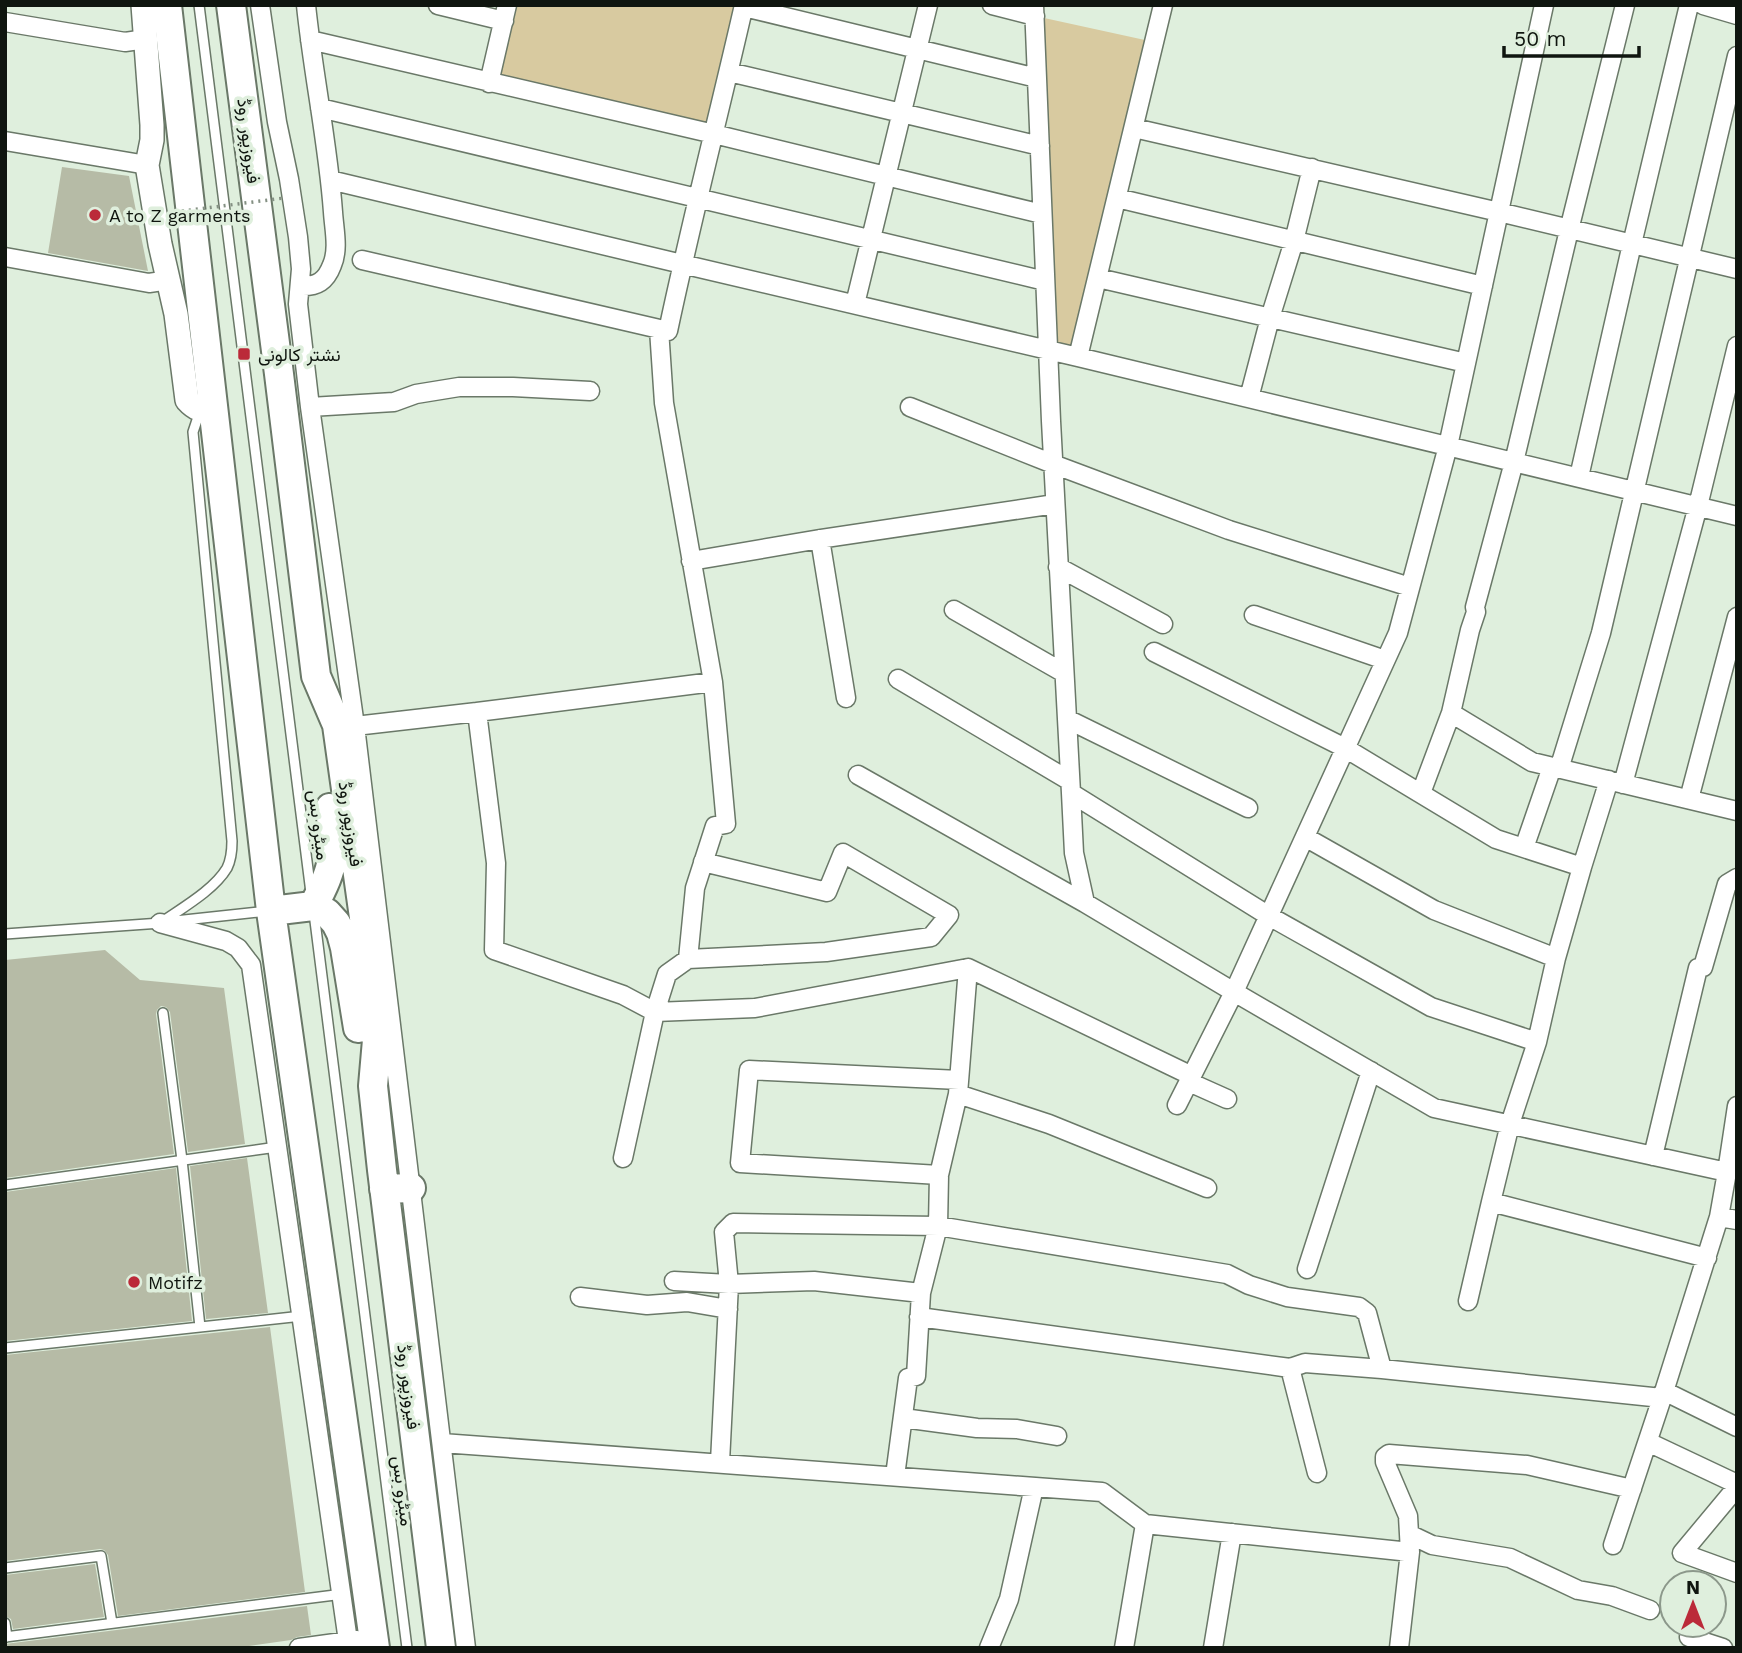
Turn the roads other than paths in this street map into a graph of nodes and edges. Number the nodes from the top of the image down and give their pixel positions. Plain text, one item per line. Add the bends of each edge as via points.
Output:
1 (143, 5) edge
2 (167, 5) edge
3 (199, 5) edge
4 (231, 5) edge
5 (260, 5) edge
6 (306, 5) edge
7 (438, 5) edge
8 (928, 5) edge
9 (992, 5) edge
10 (1163, 5) edge
11 (1544, 5) edge
12 (1625, 5) edge
13 (1689, 5) edge
14 (1703, 5) edge
15 (744, 6) edge
16 (1035, 10) edge
17 (505, 13) edge
18 (1737, 15) edge
19 (5, 22) edge
20 (146, 40) junction
21 (310, 40) junction
22 (917, 49) junction
23 (1737, 57) edge
24 (729, 72) junction
25 (1037, 78) junction
26 (489, 83) junction
27 (320, 107) junction
28 (903, 113) junction
29 (1134, 128) junction
30 (715, 134) junction
31 (5, 141) edge
32 (1040, 146) junction
33 (147, 165) junction
34 (1312, 168) junction
35 (886, 176) junction
36 (330, 180) junction
37 (1117, 198) junction
38 (697, 199) junction
39 (1499, 212) junction
40 (1042, 214) junction
41 (1569, 230) junction
42 (870, 240) junction
43 (1294, 241) junction
44 (1632, 244) junction
45 (5, 257) edge
46 (1689, 259) junction
47 (362, 260) dead end
48 (682, 264) junction
49 (1737, 269) edge
50 (1097, 278) junction
51 (169, 281) junction
52 (1045, 281) junction
53 (300, 286) junction
54 (1483, 286) junction
55 (855, 304) junction
56 (1270, 318) junction
57 (659, 329) junction
58 (1737, 346) edge
59 (1048, 349) junction
60 (1079, 357) junction
61 (1466, 363) junction
62 (590, 391) dead end
63 (1249, 398) junction
64 (310, 407) junction
65 (910, 407) dead end
66 (213, 412) junction
67 (1448, 446) junction
68 (1514, 462) junction
69 (1053, 464) junction
70 (1579, 477) junction
71 (1634, 491) junction
72 (323, 499) junction
73 (295, 503) junction
74 (1055, 504) junction
75 (1698, 506) junction
76 (1737, 516) edge
77 (820, 539) junction
78 (691, 561) junction
79 (1058, 567) junction
80 (1410, 587) junction
81 (954, 610) dead end
82 (1254, 615) dead end
83 (1737, 617) edge
84 (1163, 624) dead end
85 (1154, 653) dead end
86 (1385, 660) junction
87 (1064, 673) junction
88 (316, 676) junction
89 (898, 679) dead end
90 (713, 682) junction
91 (846, 698) dead end
92 (477, 712) junction
93 (1451, 713) junction
94 (1067, 719) junction
95 (355, 726) junction
96 (1345, 748) junction
97 (1556, 768) junction
98 (858, 775) dead end
99 (1616, 782) junction
100 (1070, 787) junction
101 (1421, 793) junction
102 (1689, 799) junction
103 (1248, 808) dead end
104 (1737, 811) edge
105 (1305, 836) junction
106 (1524, 848) junction
107 (704, 862) junction
108 (1582, 867) junction
109 (1737, 878) edge
110 (1085, 903) junction
111 (313, 906) junction
112 (271, 911) junction
113 (1269, 916) junction
114 (160, 923) junction
115 (5, 934) edge
116 (1556, 958) junction
117 (688, 959) junction
118 (968, 968) junction
119 (1234, 992) junction
120 (655, 1012) junction
121 (163, 1013) dead end
122 (276, 1040) junction
123 (1537, 1042) junction
124 (1371, 1071) junction
125 (1190, 1079) junction
126 (373, 1086) junction
127 (958, 1087) junction
128 (1227, 1098) dead end
129 (1177, 1105) dead end
130 (1737, 1106) edge
131 (1510, 1124) junction
132 (277, 1147) junction
133 (1653, 1156) junction
134 (624, 1158) dead end
135 (182, 1160) junction
136 (1727, 1172) junction
137 (939, 1175) junction
138 (5, 1185) edge
139 (398, 1188) junction
140 (1206, 1188) dead end
141 (1491, 1202) junction
142 (1728, 1218) edge
143 (938, 1226) junction
144 (1706, 1258) junction
145 (1307, 1269) dead end
146 (674, 1281) dead end
147 (729, 1284) junction
148 (921, 1293) junction
149 (580, 1297) dead end
150 (1468, 1301) dead end
151 (728, 1309) junction
152 (302, 1316) junction
153 (919, 1317) junction
154 (200, 1327) junction
155 (5, 1348) edge
156 (1290, 1368) junction
157 (1382, 1369) junction
158 (1663, 1395) junction
159 (903, 1418) junction
160 (1737, 1427) edge
161 (1057, 1436) dead end
162 (1648, 1442) junction
163 (443, 1443) junction
164 (720, 1462) junction
165 (1317, 1473) dead end
166 (895, 1476) junction
167 (1737, 1486) edge
168 (1034, 1487) junction
169 (1632, 1489) junction
170 (1145, 1524) junction
171 (1232, 1533) junction
172 (1409, 1534) junction
173 (1614, 1545) dead end
174 (1410, 1552) junction
175 (5, 1568) edge
176 (1737, 1573) edge
177 (343, 1594) junction
178 (1650, 1610) dead end
179 (5, 1623) edge
180 (112, 1623) junction
181 (6, 1637) edge
182 (1695, 1639) edge
183 (362, 1644) edge
184 (299, 1648) edge
185 (407, 1648) edge
186 (441, 1648) edge
187 (466, 1648) edge
188 (989, 1648) edge
189 (1124, 1648) edge
190 (1213, 1648) edge
191 (1399, 1648) edge
192 (1723, 1648) edge

1 - 20 street
2 - 66 main road
3 - 111 lane, میٹرو بس
4 - 73 main road, فیروزپور روڈ
5 - 53 street via 294,207
6 - 21 street
7 - 17 street
8 - 22 street
9 - 16 street
10 - 29 street
11 - 39 street
12 - 41 street
13 - 44 street
14 - 18 street
15 - 22 street
15 - 24 street
16 - 25 street
17 - 26 street
19 - 20 street via 125,42
20 - 33 street via 152,125
21 - 26 street
21 - 27 street
22 - 25 street
22 - 28 street
23 - 46 street
24 - 28 street
24 - 30 street
25 - 32 street
26 - 30 street
27 - 36 street
27 - 38 street
28 - 32 street
28 - 35 street
29 - 34 street
29 - 37 street
30 - 35 street
30 - 38 street
31 - 33 street
32 - 40 street
33 - 51 street
34 - 39 street
34 - 43 street
35 - 40 street
35 - 42 street
36 - 48 street
36 - 53 street via 332,266 312,287
37 - 43 street
37 - 50 street
38 - 42 street
38 - 48 street
39 - 41 street
39 - 54 street
40 - 52 street
41 - 44 street
41 - 68 street
42 - 52 street
42 - 55 street
43 - 54 street
43 - 56 street
44 - 46 street
44 - 70 street
45 - 51 street via 149,283
46 - 49 street
46 - 71 street
47 - 57 street
48 - 55 street
48 - 57 street via 668,331
50 - 56 street
50 - 60 street
51 - 66 street via 187,400 200,411
52 - 59 street
53 - 64 street
54 - 61 street
55 - 59 street
56 - 61 street
56 - 63 street
57 - 78 street via 664,403
58 - 75 street
59 - 60 street
59 - 69 street
60 - 63 street
61 - 67 street
62 - 64 street via 459,387 394,402
63 - 67 street
64 - 72 street
65 - 69 street
66 - 112 main road
66 - 114 lane via 197,420 193,432 232,853 228,867 210,886
67 - 68 street
67 - 80 street
68 - 70 street
68 - 93 street
69 - 74 street
69 - 80 street via 1229,530
70 - 71 street
71 - 75 street
71 - 97 street via 1601,633
72 - 73 street
72 - 95 street
73 - 88 main road, فیروزپور روڈ
74 - 77 street
74 - 79 street
75 - 76 street
75 - 99 street
77 - 78 street
77 - 91 street
78 - 90 street
79 - 84 street
79 - 87 street
80 - 86 street via 1398,633
81 - 87 street
82 - 86 street
83 - 102 street
85 - 96 street
86 - 96 street
87 - 94 street
88 - 111 main road via 334,846 325,886
88 - 126 main road, فیروزپور روڈ via 337,725 368,946 377,1040
89 - 100 street
90 - 92 street
90 - 107 street via 726,824 715,826
92 - 95 street
92 - 120 street via 496,863 494,950 624,995
93 - 97 street via 1532,762
93 - 101 street
94 - 100 street
94 - 103 street
95 - 139 street
96 - 101 street
96 - 105 street
97 - 99 street
97 - 106 street
98 - 110 street
99 - 102 street
99 - 108 street
100 - 110 street via 1074,853
100 - 113 street
101 - 106 street via 1496,839
102 - 104 street
105 - 113 street
105 - 116 street via 1434,910
106 - 108 street
107 - 117 street via 695,888
107 - 117 street via 827,892 843,853 949,915 931,937 825,952
108 - 116 street
109 - 133 street via 1727,884 1703,967 1698,968
110 - 119 street
111 - 112 main road
111 - 126 main road via 327,913 341,933 360,1043
111 - 185 lane, میٹرو بس
112 - 114 lane
112 - 122 main road
113 - 119 street
113 - 123 street via 1431,1007
114 - 115 lane
114 - 122 street via 238,948 251,965
116 - 123 street
117 - 120 street via 667,974
118 - 120 street via 755,1008
118 - 125 street
118 - 127 street
119 - 124 street
119 - 125 street
120 - 134 street
121 - 135 lane
122 - 132 street
122 - 183 main road
123 - 131 street
124 - 131 street via 1434,1108
124 - 145 street
125 - 128 street
125 - 129 street
126 - 139 main road, فیروزپور روڈ
127 - 137 street
127 - 137 street via 749,1070 740,1163
127 - 140 street
130 - 136 street
131 - 133 street
131 - 141 street
132 - 135 lane
132 - 152 street
133 - 136 street
135 - 138 lane
135 - 154 lane
136 - 142 street
137 - 143 street
139 - 163 street
139 - 186 main road, فیروزپور روڈ
141 - 144 street
141 - 150 street
142 - 144 street
143 - 147 street via 733,1223 724,1232
143 - 148 street
143 - 157 street via 1227,1274 1287,1297 1359,1307 1367,1312
144 - 158 street
146 - 147 street
147 - 148 street via 814,1281
147 - 151 street
148 - 153 street
149 - 151 street via 647,1305 687,1302
151 - 164 street
152 - 154 lane
152 - 177 street
153 - 156 street
153 - 159 street via 916,1376 908,1378
154 - 155 lane
156 - 157 street via 1305,1363
156 - 165 street
157 - 158 street
158 - 160 street
158 - 162 street
159 - 161 street
159 - 166 street
162 - 167 street
162 - 169 street
163 - 164 street
163 - 187 street
164 - 166 street
166 - 168 street
167 - 176 street via 1682,1553
168 - 170 street via 1102,1492
168 - 188 street via 1009,1599
169 - 172 street via 1527,1465 1389,1454 1385,1462 1408,1516
169 - 173 street
170 - 171 street
170 - 189 street
171 - 174 street
171 - 190 street
172 - 174 street
172 - 178 street via 1433,1545 1510,1558 1578,1590
174 - 191 street
175 - 180 lane via 101,1556
177 - 180 lane
177 - 183 street
179 - 181 lane
180 - 181 lane
182 - 192 street
183 - 184 street

